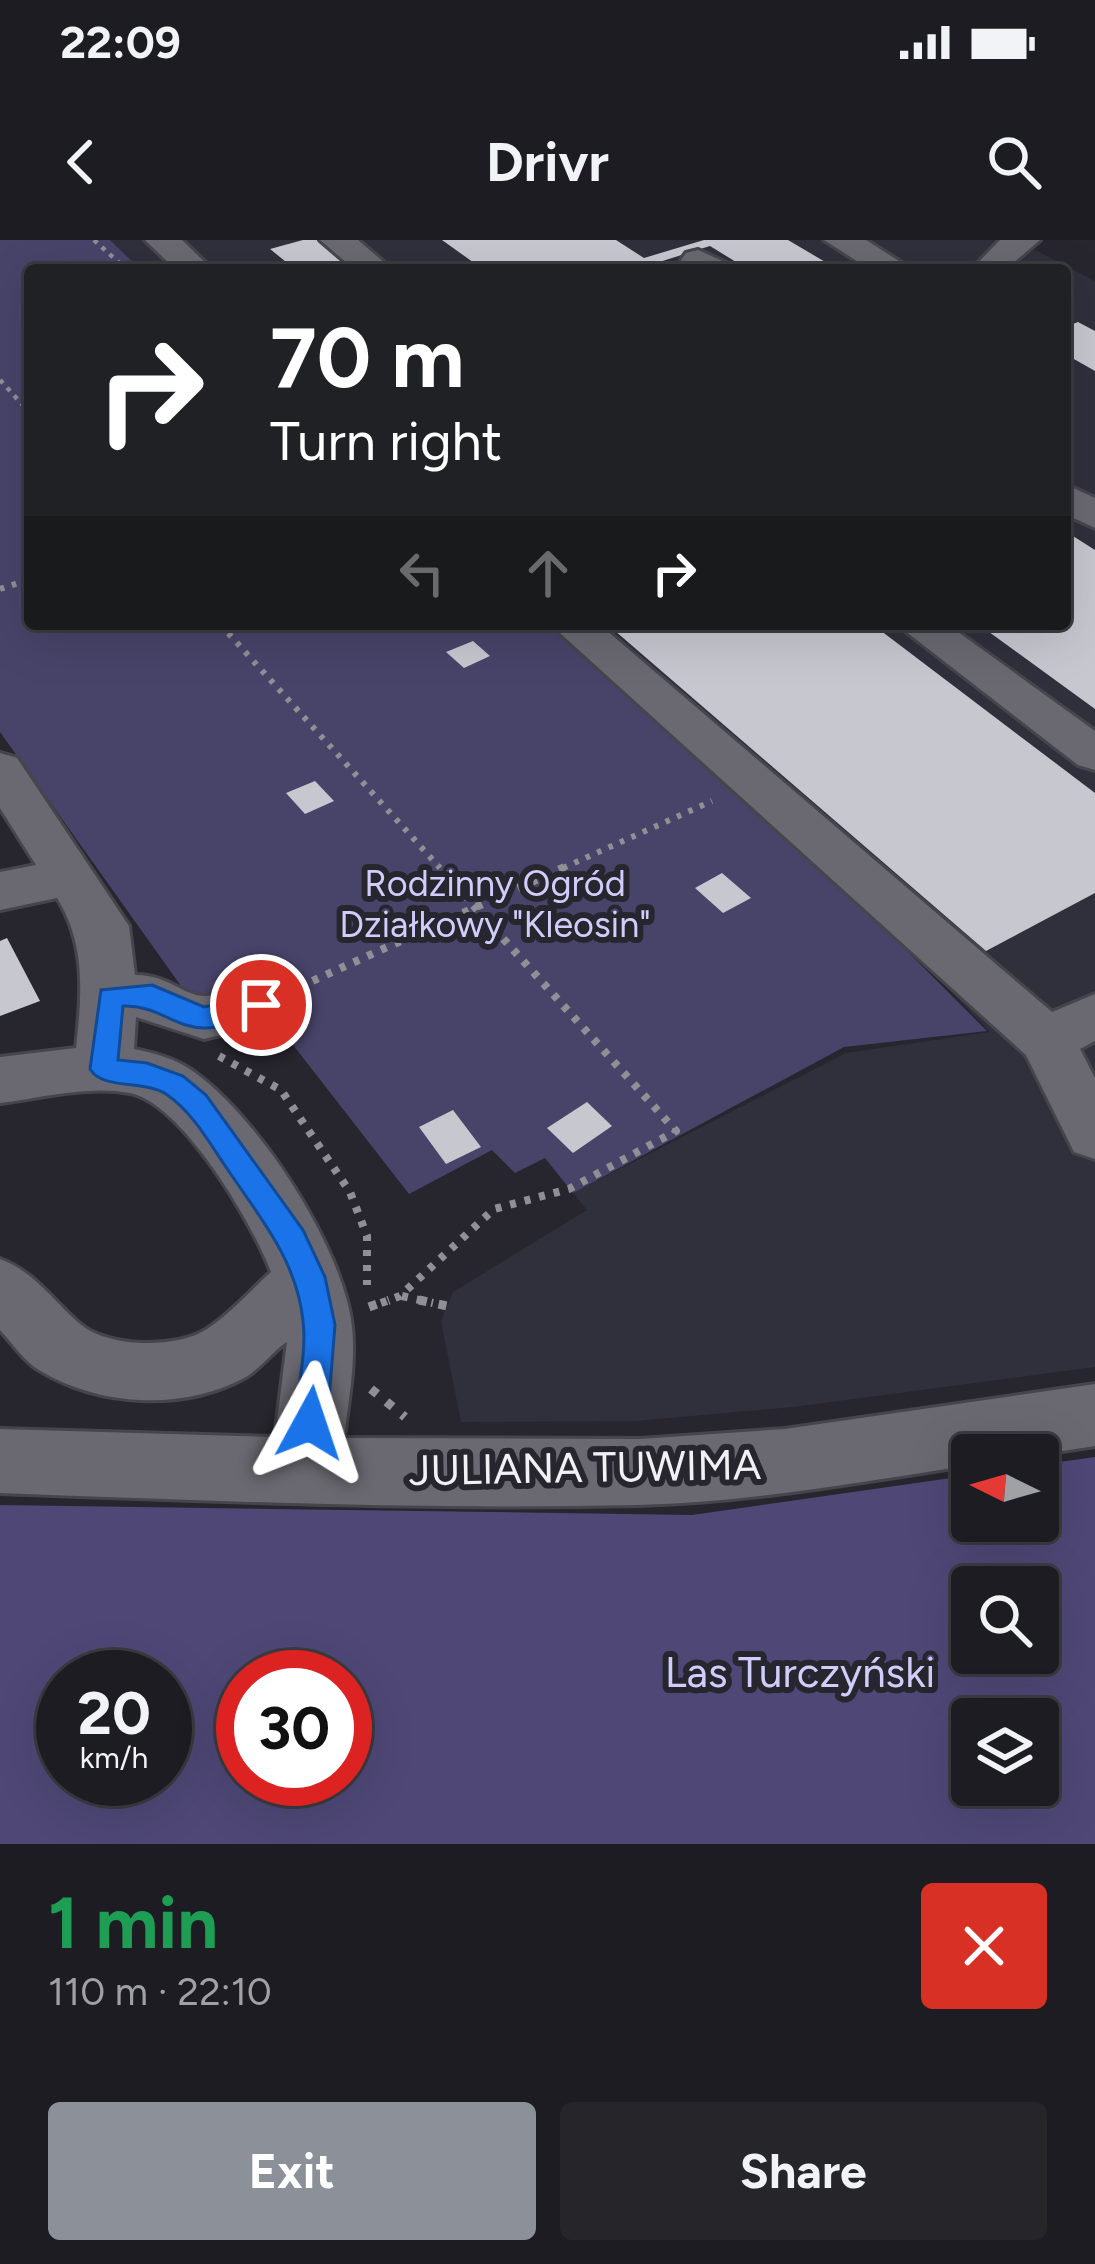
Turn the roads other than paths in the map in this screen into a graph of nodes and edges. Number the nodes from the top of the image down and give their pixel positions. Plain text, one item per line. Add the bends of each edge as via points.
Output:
1 (217, 240) edge
2 (337, 240) edge
3 (841, 240) edge
4 (1024, 240) edge
5 (180, 256) edge
6 (368, 264) edge
7 (885, 264) edge
8 (992, 264) edge
9 (579, 630) edge
10 (926, 630) edge
11 (1095, 754) edge
12 (0, 769) edge
13 (73, 876) junction
14 (0, 890) edge
15 (110, 997) junction
16 (261, 1005) road end
17 (1071, 1028) edge
18 (104, 1069) junction
19 (0, 1080) edge
20 (1095, 1135) edge
21 (0, 1287) edge
22 (315, 1301) junction
23 (1095, 1415) edge
24 (0, 1461) edge
25 (305, 1471) junction

1 - 5 street via 216,247
2 - 6 street
3 - 7 street
4 - 8 street
9 - 17 street
10 - 11 street
12 - 13 street
13 - 14 street
13 - 15 street via 102,926
15 - 16 street via 152,995 204,1018
15 - 18 street
17 - 20 street
18 - 19 street
18 - 22 street via 147,1073 196,1103 292,1239
21 - 22 street via 61,1349 115,1370 168,1371 225,1355
22 - 25 street
23 - 25 street, JULIANA TUWIMA via 785,1461 640,1472
24 - 25 street, JULIANA TUWIMA

